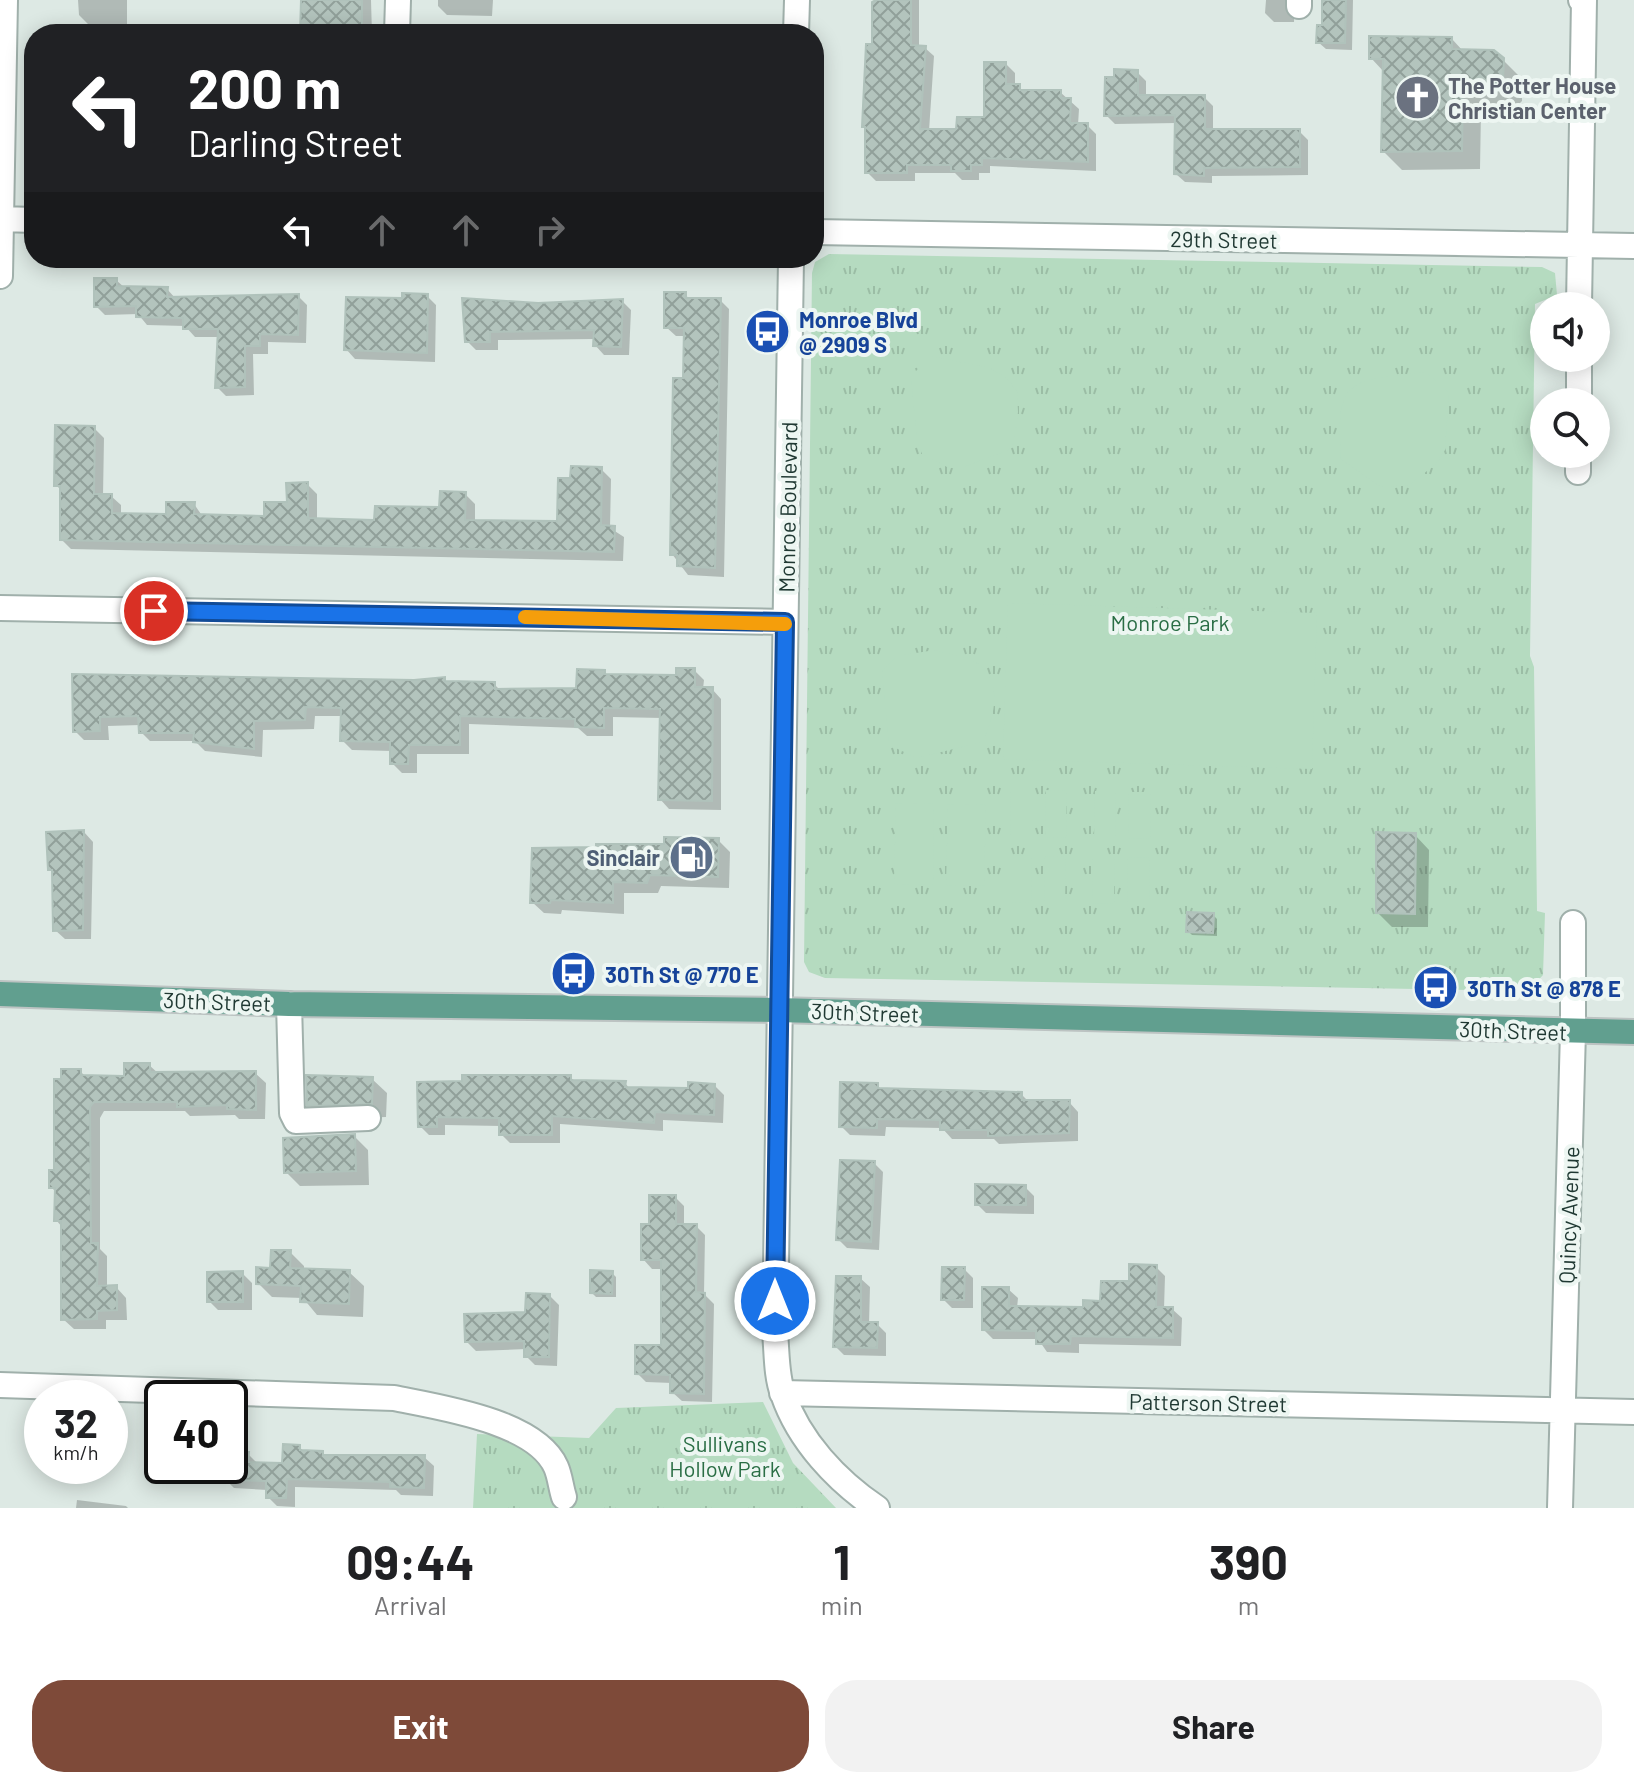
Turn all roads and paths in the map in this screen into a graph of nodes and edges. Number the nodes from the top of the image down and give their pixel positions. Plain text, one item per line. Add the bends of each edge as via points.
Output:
1 (5, 0) edge
2 (398, 0) edge
3 (797, 0) edge
4 (1582, 0) edge
5 (397, 24) edge
6 (796, 24) edge
7 (0, 219) edge
8 (24, 220) edge
9 (824, 232) edge
10 (1580, 245) junction
11 (1634, 246) edge
12 (791, 268) edge
13 (0, 276) edge
14 (1579, 292) edge
15 (0, 608) edge
16 (785, 622) junction
17 (1573, 923) dead end
18 (0, 994) edge
19 (289, 1004) junction
20 (777, 1010) junction
21 (1573, 1031) junction
22 (1634, 1032) edge
23 (368, 1118) dead end
24 (0, 1385) edge
25 (782, 1393) junction
26 (1562, 1410) junction
27 (1634, 1412) edge
28 (564, 1497) dead end
29 (877, 1508) edge
30 (1560, 1508) edge

1 - 7 street
2 - 5 street
3 - 6 street
4 - 10 street
7 - 8 street
7 - 13 street
9 - 10 street, 29th Street
10 - 11 street, 29th Street
10 - 14 street
12 - 16 street, Monroe Boulevard
15 - 16 street
16 - 20 street, Monroe Boulevard
17 - 21 street, Quincy Avenue
18 - 19 main road, 30th Street
19 - 20 main road, 30th Street
19 - 23 street via 296,1121
20 - 21 main road, 30th Street
20 - 25 street, Monroe Boulevard via 775,1333
21 - 22 main road, 30th Street
21 - 26 street, Quincy Avenue
24 - 28 street via 406,1401 524,1436 556,1466
25 - 26 street, Patterson Street
25 - 29 street, Monroe Boulevard via 824,1463
26 - 27 street, Patterson Street
26 - 30 street, Quincy Avenue

